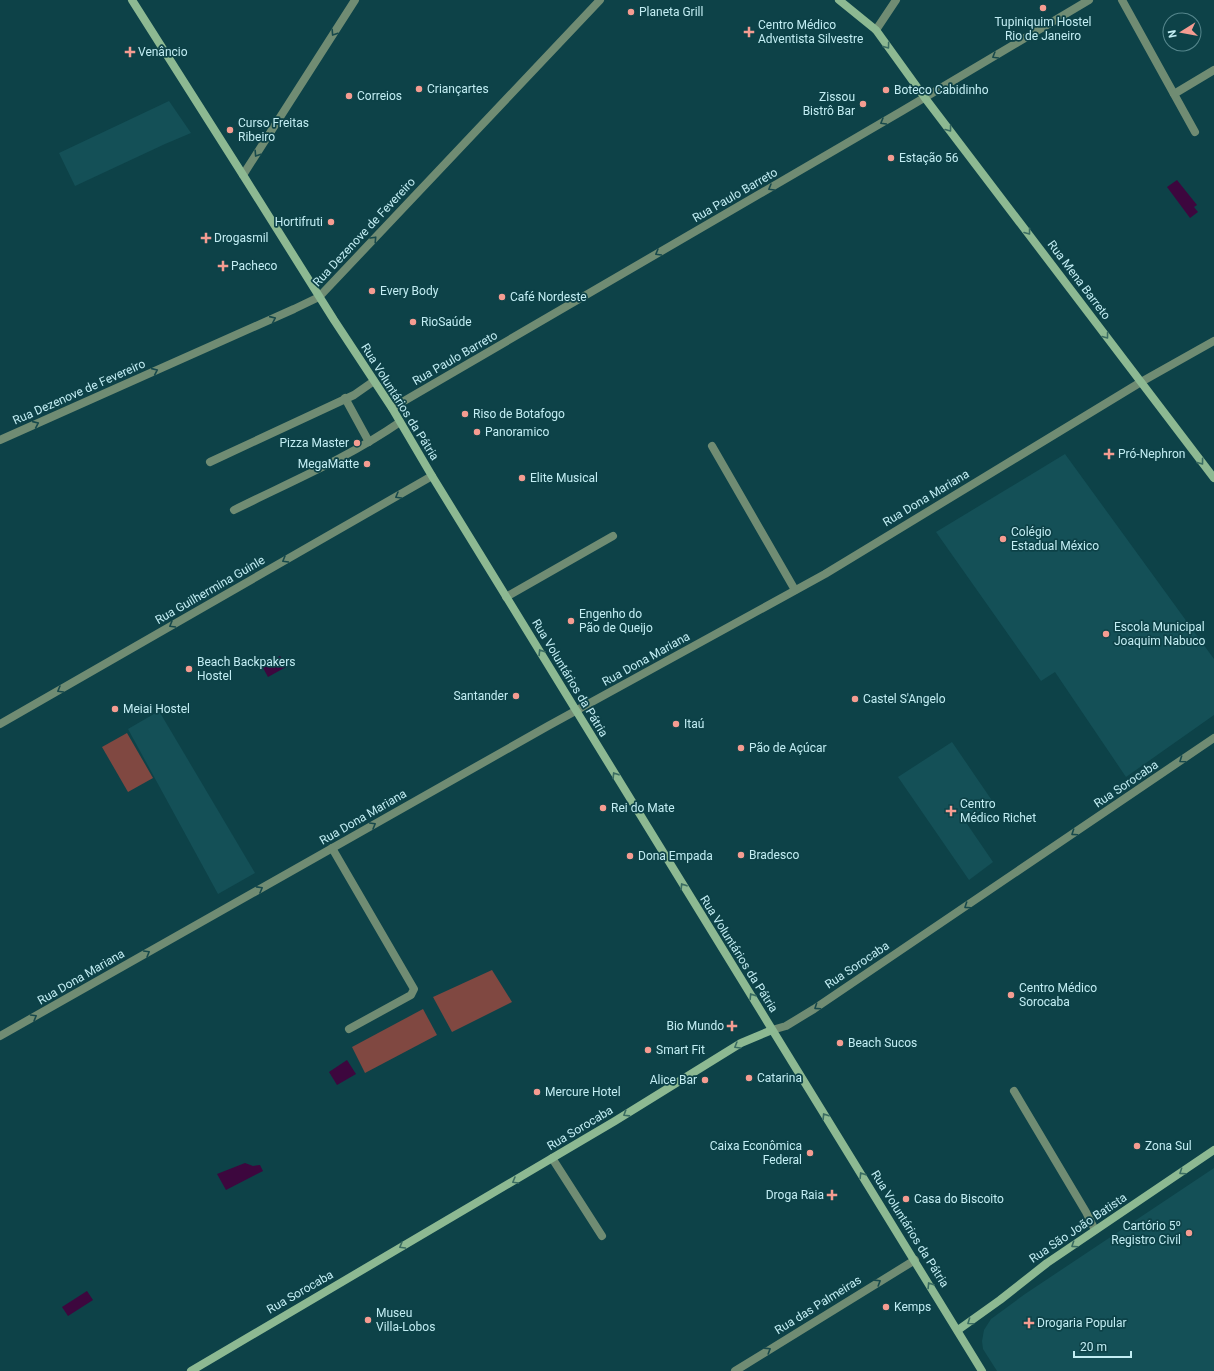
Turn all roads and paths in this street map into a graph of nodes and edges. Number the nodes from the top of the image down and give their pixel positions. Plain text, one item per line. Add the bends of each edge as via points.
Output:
1 (132, 0) edge
2 (356, 0) edge
3 (600, 0) edge
4 (839, 0) edge
5 (896, 0) edge
6 (1088, 0) edge
7 (1122, 0) edge
8 (876, 30) junction
9 (1214, 70) edge
10 (1174, 94) junction
11 (925, 98) junction
12 (1195, 132) dead end
13 (244, 174) junction
14 (319, 297) junction
15 (1214, 341) edge
16 (374, 381) junction
17 (1141, 382) junction
18 (345, 398) junction
19 (392, 408) junction
20 (400, 422) junction
21 (0, 440) edge
22 (369, 442) junction
23 (712, 446) dead end
24 (210, 462) dead end
25 (432, 476) junction
26 (1214, 478) edge
27 (234, 510) dead end
28 (613, 536) dead end
29 (795, 590) junction
30 (506, 597) junction
31 (577, 710) junction
32 (0, 724) edge
33 (1214, 738) edge
34 (332, 848) junction
35 (349, 1029) dead end
36 (772, 1030) junction
37 (0, 1036) edge
38 (1014, 1091) dead end
39 (1214, 1150) edge
40 (552, 1158) junction
41 (1095, 1230) junction
42 (602, 1236) dead end
43 (915, 1260) junction
44 (958, 1330) junction
45 (191, 1371) edge
46 (735, 1371) edge
47 (982, 1371) edge

1 - 13 main road, Rua Voluntários da Pátria
2 -> 13 street
14 -> 3 street, Rua Dezenove de Fevereiro
4 - 8 main road, Rua Mena Barreto
5 - 8 street
6 -> 11 street, Rua Paulo Barreto
7 - 10 street
8 -> 11 main road, Rua Mena Barreto
9 - 10 street
10 - 12 street
11 -> 17 main road, Rua Mena Barreto
11 -> 19 street, Rua Paulo Barreto
13 - 14 main road, Rua Voluntários da Pátria
14 - 16 main road, Rua Voluntários da Pátria
21 -> 14 street, Rua Dezenove de Fevereiro
15 - 17 street, Rua Dona Mariana
16 - 18 street
16 - 19 main road, Rua Voluntários da Pátria
17 -> 26 main road, Rua Mena Barreto
17 - 29 street, Rua Dona Mariana
18 - 22 street
18 - 24 street
19 - 20 main road, Rua Voluntários da Pátria
20 - 22 street
20 - 25 main road, Rua Voluntários da Pátria
22 - 27 street
23 - 29 street
25 - 30 main road, Rua Voluntários da Pátria
25 -> 32 street, Rua Guilhermina Guinle
28 - 30 street
29 - 31 street, Rua Dona Mariana
31 -> 30 main road, Rua Voluntários da Pátria
34 -> 31 street, Rua Dona Mariana
36 -> 31 main road, Rua Voluntários da Pátria
33 -> 36 street, Rua Sorocaba via 814,1009 786,1026
34 - 35 street via 414,989 411,996
37 -> 34 street, Rua Dona Mariana
36 -> 40 main road, Rua Sorocaba via 741,1043
43 -> 36 main road, Rua Voluntários da Pátria
38 - 41 street
39 -> 41 main road, Rua São João Batista
40 - 42 street
40 -> 45 main road, Rua Sorocaba
41 -> 44 main road, Rua São João Batista
44 -> 43 main road, Rua Voluntários da Pátria
46 -> 43 street, Rua das Palmeiras
44 - 47 main road, Rua Voluntários da Pátria

